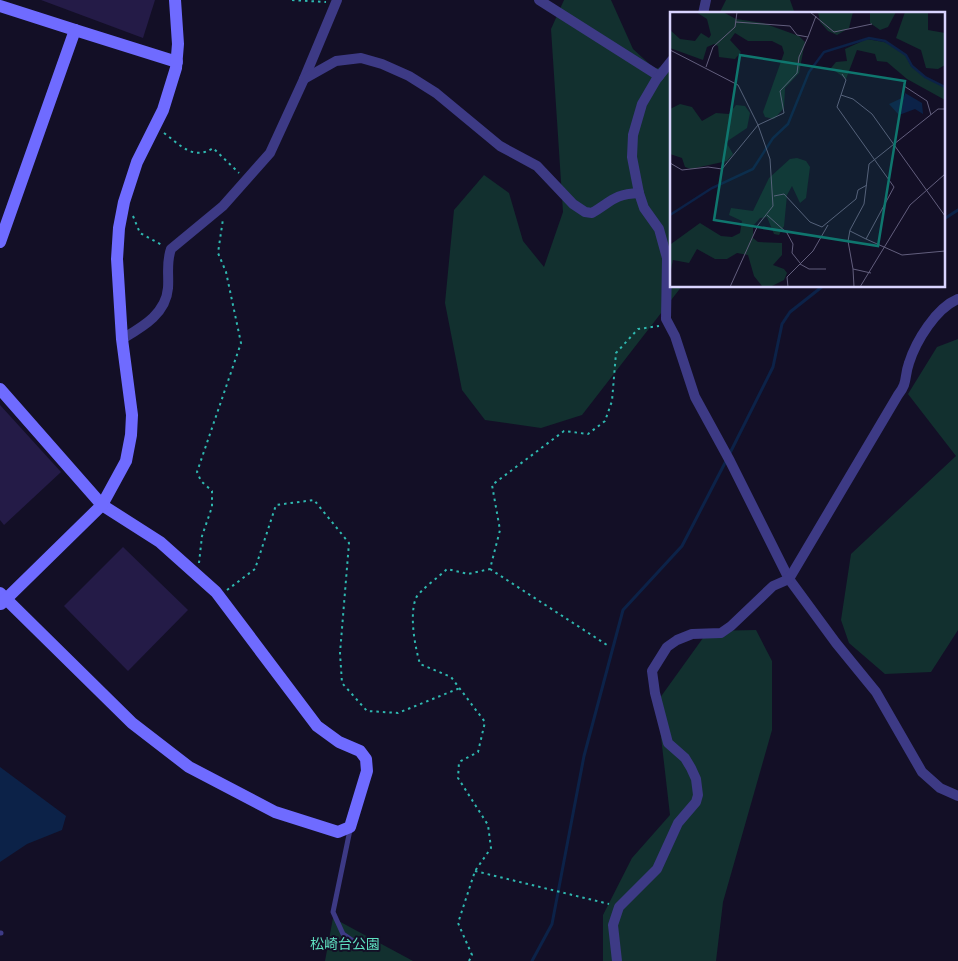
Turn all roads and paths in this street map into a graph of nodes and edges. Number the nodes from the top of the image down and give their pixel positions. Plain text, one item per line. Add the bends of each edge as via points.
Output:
1 (175, 0) edge
2 (293, 0) edge
3 (539, 0) edge
4 (337, 1) edge
5 (0, 6) edge
6 (76, 30) junction
7 (177, 62) junction
8 (670, 62) edge
9 (659, 76) junction
10 (304, 79) junction
11 (155, 126) junction
12 (246, 180) junction
13 (639, 193) junction
14 (226, 202) junction
15 (133, 215) dead end
16 (0, 242) edge
17 (171, 249) junction
18 (958, 299) edge
19 (669, 325) junction
20 (122, 339) junction
21 (0, 389) edge
22 (102, 506) junction
23 (490, 570) junction
24 (198, 574) junction
25 (789, 579) junction
26 (219, 596) junction
27 (2, 598) edge
28 (607, 645) dead end
29 (460, 688) junction
30 (958, 796) edge
31 (350, 827) junction
32 (475, 870) junction
33 (619, 907) junction
34 (362, 947) dead end
35 (470, 961) edge
36 (617, 961) edge

1 - 7 street
2 - 4 path
3 - 9 street
4 - 10 street
5 - 6 street
6 - 7 street
6 - 16 street
7 - 11 street via 169,94
8 - 9 street
9 - 13 street via 642,104 633,135 632,156
10 - 12 street via 270,153
10 - 13 street via 336,61 361,58 382,64 436,93 500,146 538,166 573,204 585,212 592,213 612,198
11 - 12 path via 190,152 205,154 213,148
11 - 20 street via 134,171 119,228 117,259
12 - 14 street
13 - 19 street via 644,208 659,229 667,258 666,319
14 - 17 street
14 - 24 path via 218,253 226,272 240,343 197,472 212,491 212,507 202,536
15 - 17 path via 140,233
17 - 20 street via 167,260 168,289 163,305 147,324
18 - 25 street via 939,313 923,334 909,361 905,386
19 - 23 path via 638,329 616,353 612,401 605,421 588,434 564,431 492,485 500,530
19 - 25 street via 695,397
20 - 22 street via 131,399 131,435 126,461
21 - 22 street
22 - 24 street via 160,542
22 - 27 street
23 - 28 path
23 - 29 path via 468,574 447,569 416,598 415,648 420,664 451,677
24 - 26 street
25 - 30 street via 876,692 922,772 940,788
25 - 33 street via 773,586 721,633 692,634 677,640 667,647 652,671 668,743 691,768 698,795 678,823 657,869
26 - 29 path via 255,569 276,506 314,500 349,543 340,653 342,683 367,711 398,713
26 - 31 street via 317,726 339,742 360,751 366,759 367,772
27 - 31 street via 132,723 189,767 275,812 338,832
29 - 32 path via 486,722 478,752 459,762 458,778 488,825 492,848
31 - 34 lane via 333,912 342,934
32 - 33 path
32 - 35 path via 458,923 472,955
33 - 36 street via 613,924

